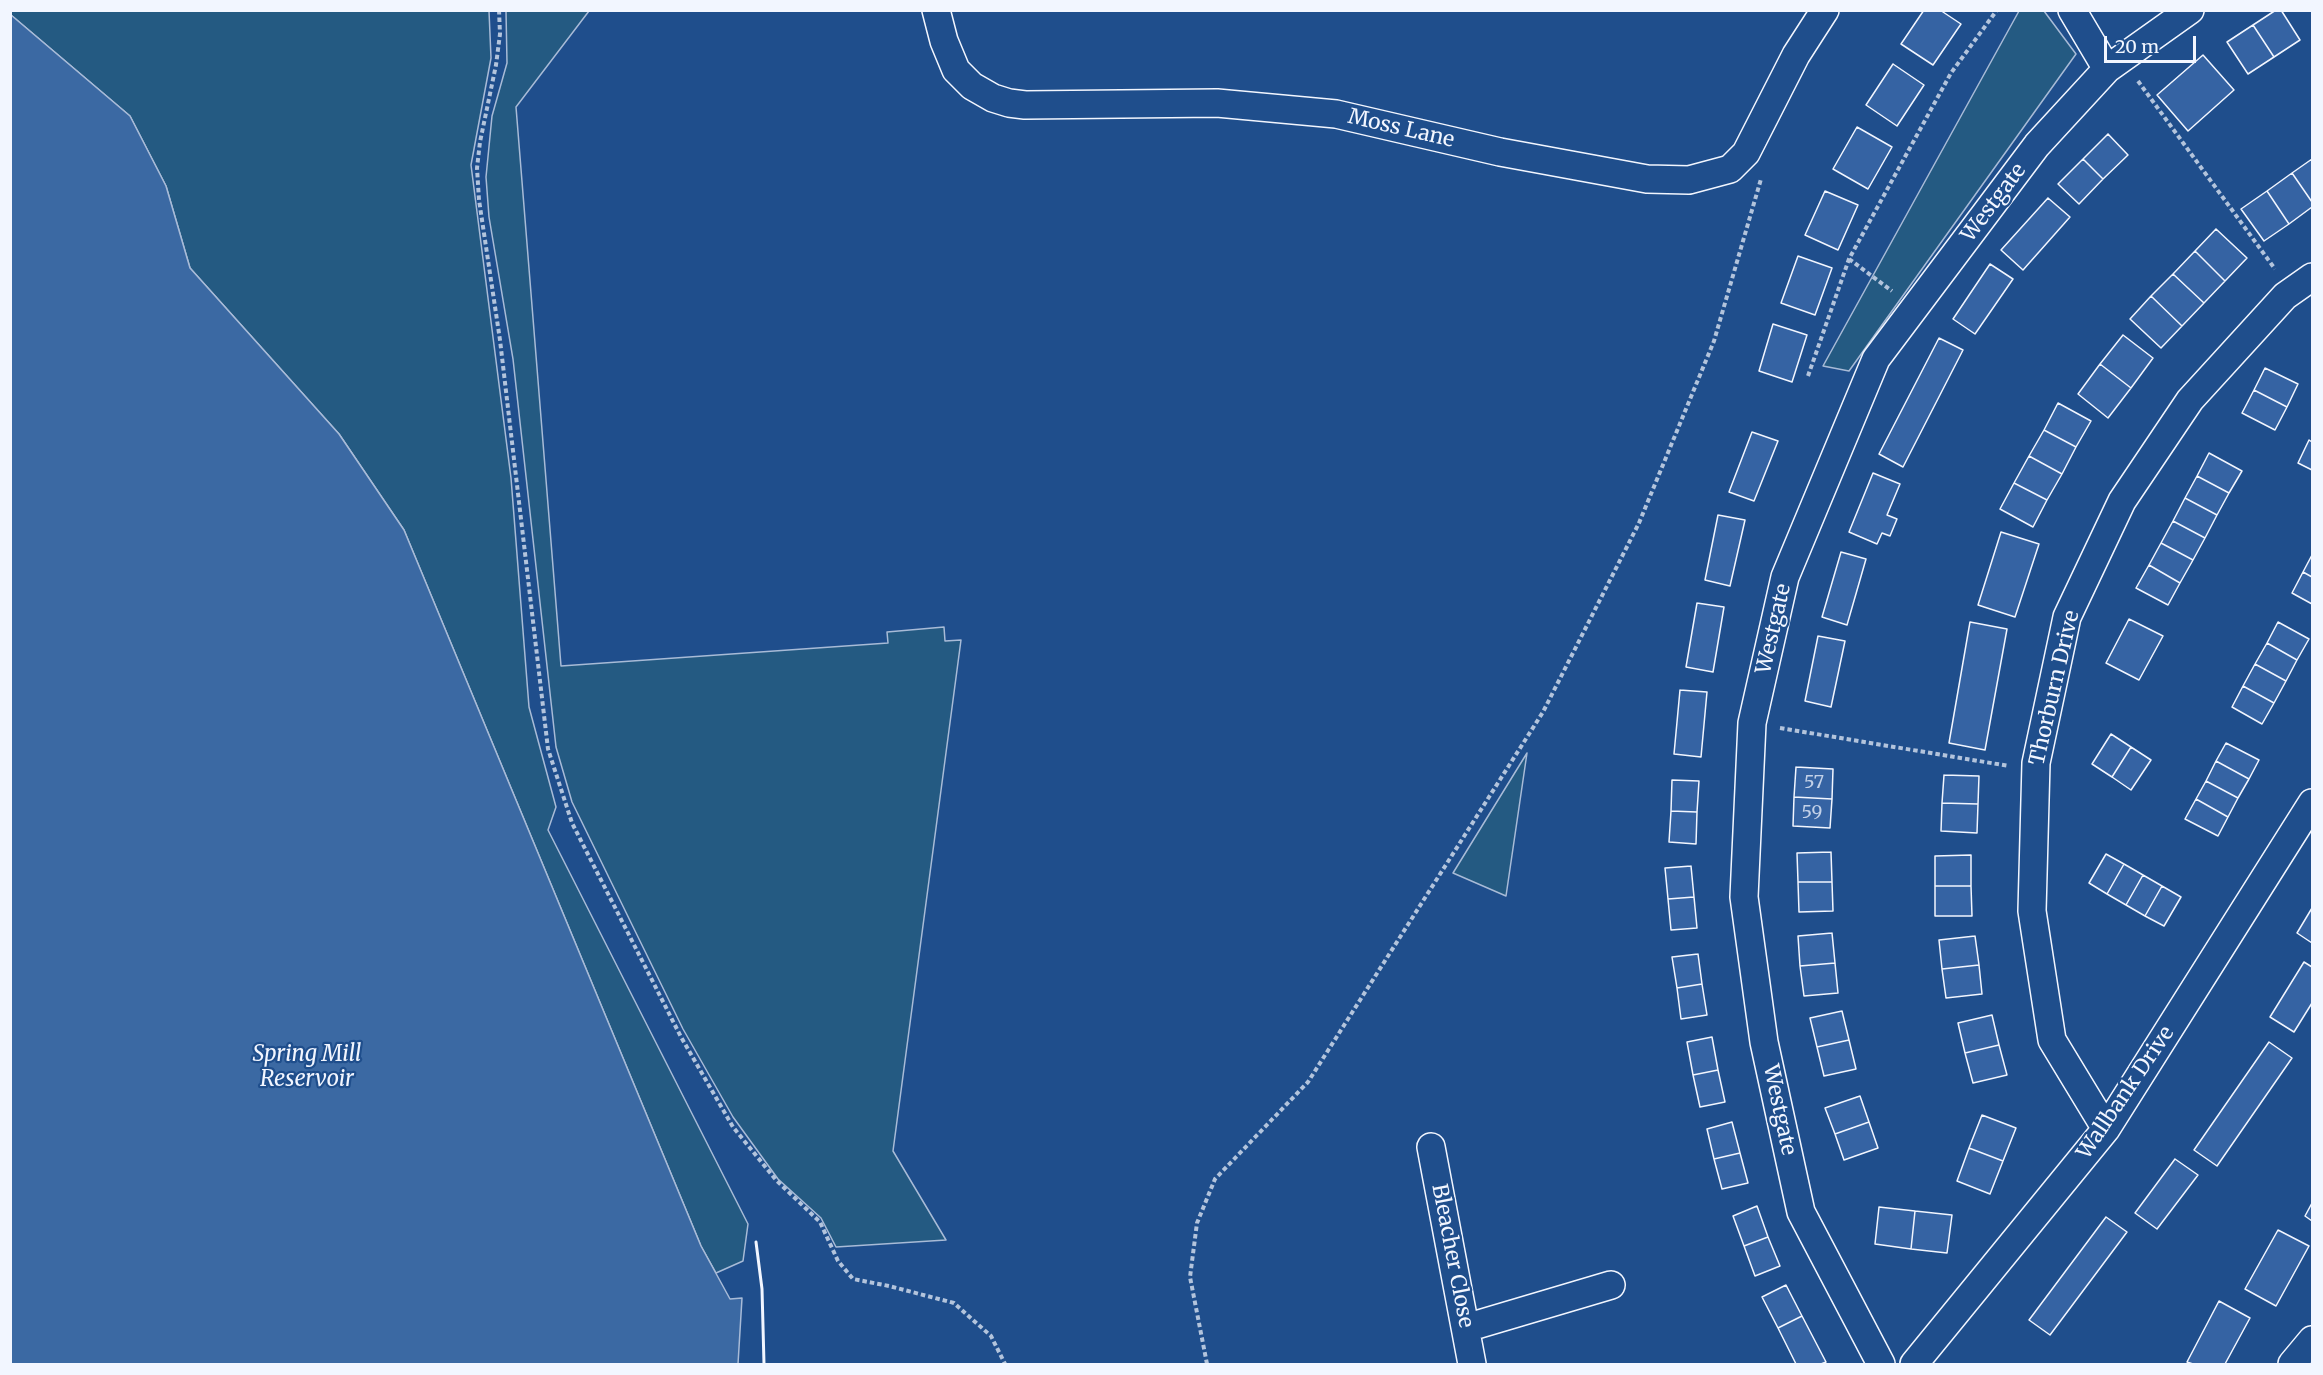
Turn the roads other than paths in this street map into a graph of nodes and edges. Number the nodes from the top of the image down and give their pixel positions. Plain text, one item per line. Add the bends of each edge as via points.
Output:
1 (936, 10) edge
2 (1825, 10) edge
3 (2072, 10) edge
4 (2190, 10) edge
5 (2114, 64) junction
6 (2302, 284) edge
7 (2313, 803) edge
8 (2106, 1129) junction
9 (1431, 1147) dead end
10 (1611, 1285) dead end
11 (1466, 1328) junction
12 (2313, 1340) edge
13 (1472, 1365) edge
14 (1881, 1365) edge
15 (1914, 1365) edge
16 (2292, 1365) edge

1 - 2 street, Moss Lane via 956,70 979,90 1009,103 1217,103 1336,114 1500,152 1647,179 1689,180 1730,169 1746,153 1796,55
3 - 5 street
4 - 5 street, Westgate
5 - 14 street, Westgate via 2037,146 1876,359 1785,577 1752,723 1744,897 1764,1042 1801,1212
6 - 8 street, Thorburn Drive via 2190,400 2122,501 2067,617 2036,770 2032,911 2052,1040
7 - 8 street, Wallbank Drive
8 - 15 street, Wallbank Drive
9 - 11 street, Bleacher Close
10 - 11 street
11 - 13 street, Bleacher Close
12 - 16 street

